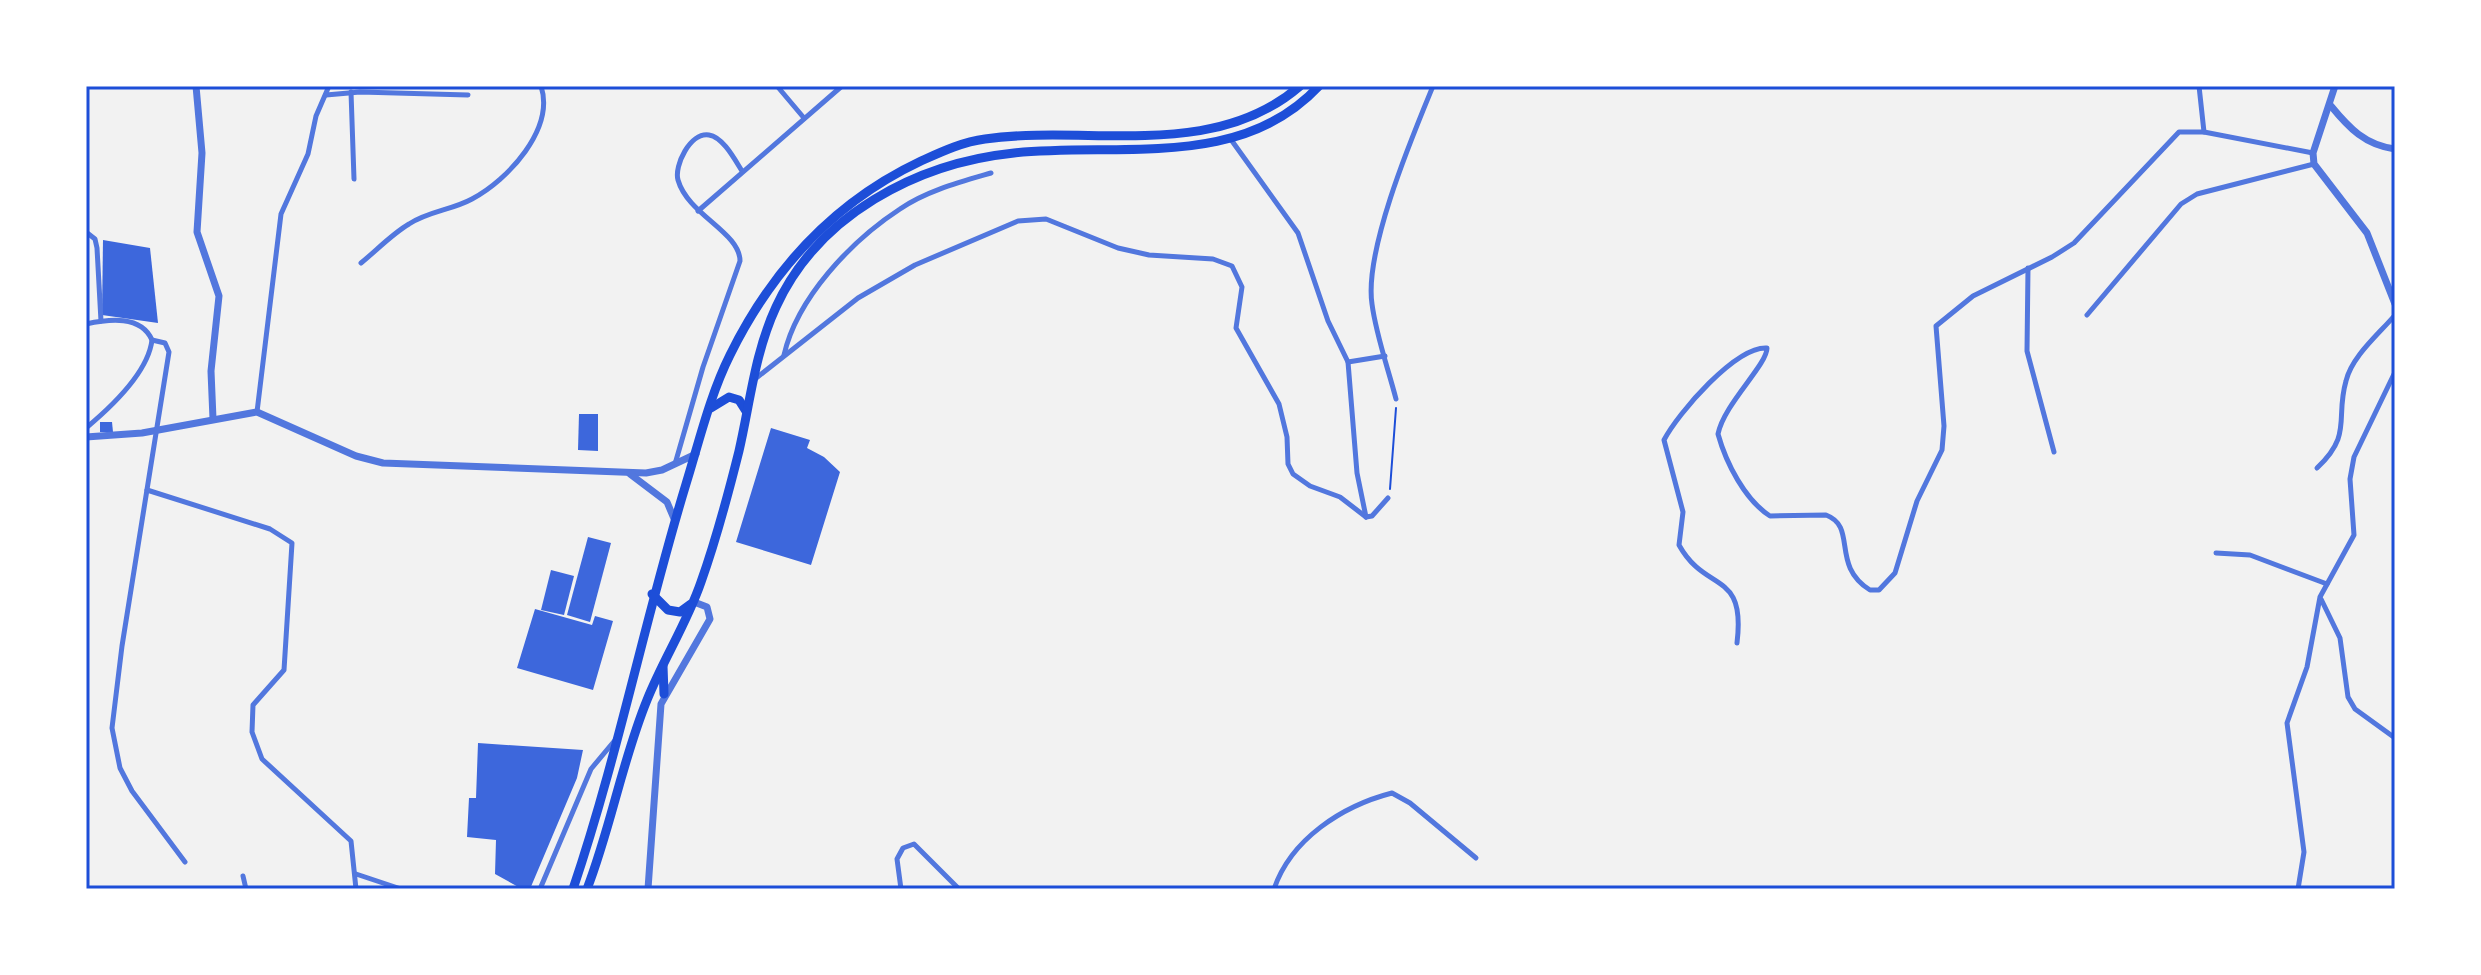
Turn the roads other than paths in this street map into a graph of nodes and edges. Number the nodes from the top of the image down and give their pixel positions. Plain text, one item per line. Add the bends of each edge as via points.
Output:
1 (196, 86) edge
2 (329, 86) edge
3 (541, 86) edge
4 (777, 86) edge
5 (842, 86) edge
6 (1006, 86) edge
7 (1040, 86) edge
8 (1300, 86) edge
9 (1319, 86) edge
10 (1433, 86) edge
11 (2199, 86) edge
12 (2335, 86) edge
13 (351, 92) junction
14 (325, 95) junction
15 (468, 95) dead end
16 (2331, 106) junction
17 (804, 118) junction
18 (2204, 132) junction
19 (1232, 141) junction
20 (2395, 149) edge
21 (2313, 153) junction
22 (2314, 164) junction
23 (742, 171) junction
24 (991, 173) dead end
25 (354, 179) dead end
26 (698, 211) junction
27 (86, 232) edge
28 (361, 263) dead end
29 (2028, 268) junction
30 (2395, 304) edge
31 (2087, 315) dead end
32 (2395, 315) edge
33 (101, 321) junction
34 (86, 324) edge
35 (152, 340) junction
36 (783, 356) junction
37 (1385, 356) junction
38 (1348, 362) junction
39 (2395, 372) edge
40 (753, 380) junction
41 (1396, 399) road end
42 (711, 408) junction
43 (257, 412) junction
44 (747, 412) junction
45 (213, 419) junction
46 (86, 428) edge
47 (155, 431) junction
48 (86, 437) edge
49 (2054, 452) dead end
50 (696, 454) junction
51 (675, 464) junction
52 (2317, 468) dead end
53 (625, 471) junction
54 (147, 490) junction
55 (1388, 498) road end
56 (1366, 517) junction
57 (675, 521) junction
58 (2216, 553) dead end
59 (2327, 584) junction
60 (652, 594) junction
61 (2320, 597) junction
62 (694, 602) junction
63 (1737, 643) dead end
64 (663, 663) junction
65 (664, 694) junction
66 (620, 735) junction
67 (2395, 738) edge
68 (1476, 858) dead end
69 (185, 862) dead end
70 (356, 874) junction
71 (243, 876) dead end
72 (246, 889) edge
73 (356, 889) edge
74 (401, 889) edge
75 (540, 889) edge
76 (573, 889) edge
77 (587, 889) edge
78 (648, 889) edge
79 (901, 889) edge
80 (959, 889) edge
81 (1274, 889) edge
82 (2298, 889) edge

1 - 45 street via 202,153 197,232 219,296 211,371
2 - 14 street
3 - 28 street via 545,100 537,132 501,177 476,197 406,225
4 - 17 street
5 - 17 street
6 - 7 street
8 - 42 highway via 1256,113 1197,134 984,139 952,147 877,183 836,213 776,277 730,356
9 - 19 highway via 1285,114
10 - 37 street via 1395,191 1372,277 1372,305
11 - 18 street
12 - 16 street
13 - 14 street
13 - 15 street
13 - 25 street
14 - 43 street via 308,154 281,214
16 - 20 street via 2358,135
16 - 21 street
17 - 23 street
18 - 21 street
18 - 29 street via 2179,132 2074,243
19 - 38 street via 1298,233
19 - 40 highway via 1015,153 955,162 919,175 854,213 797,270 774,310
21 - 22 street
22 - 30 street via 2367,233
22 - 31 street via 2197,194 2181,204
23 - 26 street
23 - 26 street via 710,135 689,145 676,176
24 - 36 street via 915,201 878,226 807,300 788,334
26 - 51 street via 736,244 740,261
27 - 33 street via 97,248
29 - 49 street via 2027,351
29 - 63 street via 1973,296 1936,326 1942,450 1917,501 1895,573 1879,590 1870,590 1853,575 1835,518 1770,516 1756,505 1731,466 1718,434 1720,423 1767,348 1723,370 1676,421 1664,440 1683,512 1679,545 1735,596 1740,617
32 - 52 street via 2350,370 2344,386 2343,429
33 - 34 street
33 - 35 street via 143,326
35 - 46 street via 141,367
35 - 47 street via 165,343 169,352
36 - 40 street
36 - 56 street via 821,324 915,265 1018,221 1046,219 1149,255 1223,261 1240,277 1236,328 1279,404 1293,474 1340,497
37 - 38 street
37 - 41 street
38 - 56 street
39 - 59 street via 2354,457 2354,535
40 - 44 highway
42 - 44 highway via 722,399 735,398
42 - 50 highway
43 - 45 street
43 - 53 street via 383,463
44 - 62 highway
45 - 47 street
47 - 48 street
47 - 54 street
50 - 51 street
50 - 57 highway
51 - 53 street via 646,473
53 - 57 street via 656,491
54 - 69 street via 114,699 114,747 132,791
54 - 70 street via 270,529 292,543 287,656 280,678 253,705 252,732 269,768 351,841
55 - 56 street
57 - 60 highway
58 - 59 street via 2250,555
59 - 61 street
60 - 62 highway via 668,610 680,612
60 - 66 highway
61 - 67 street via 2340,638 2348,697 2355,709
61 - 82 street via 2307,667 2287,723 2304,852
62 - 64 highway
62 - 65 street via 707,607 710,619
64 - 65 highway
64 - 77 highway
65 - 78 street
66 - 75 street via 591,769
66 - 76 highway
68 - 81 street via 1392,793 1347,810 1320,828 1286,860
70 - 73 street
70 - 74 street
71 - 72 street
79 - 80 street via 897,859 903,848 914,844

